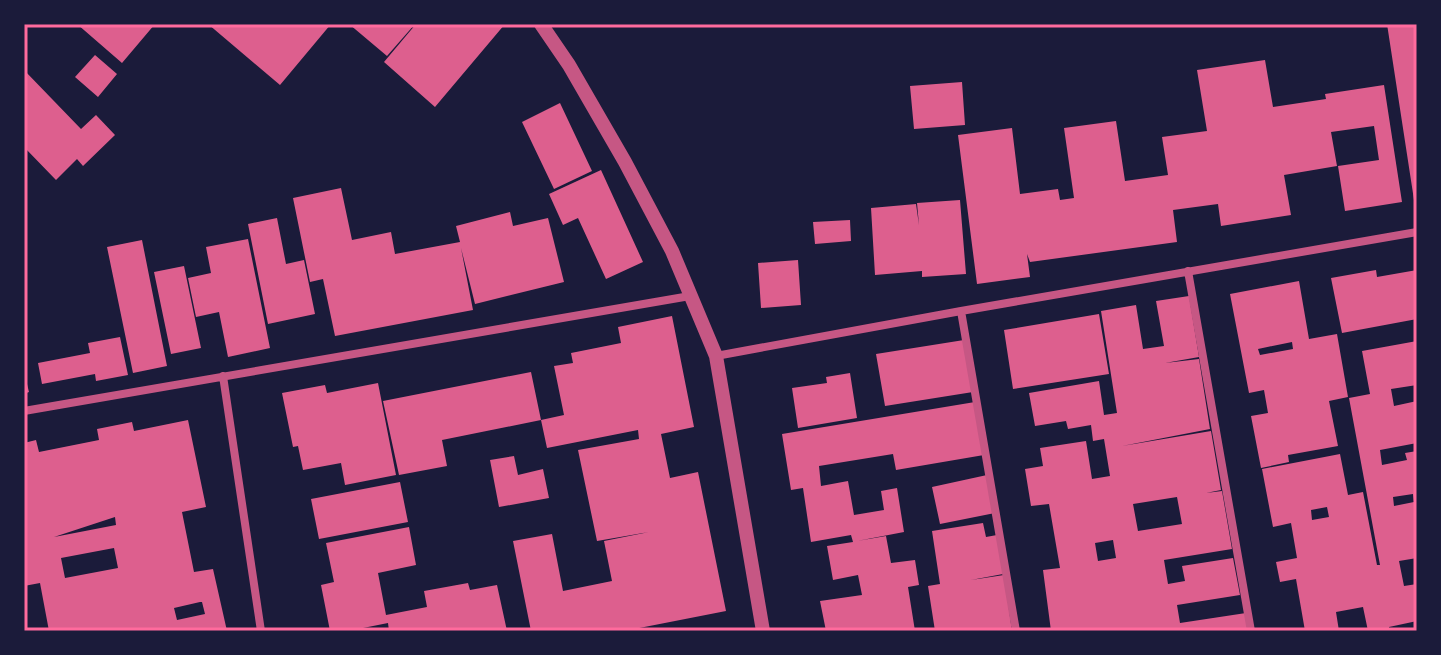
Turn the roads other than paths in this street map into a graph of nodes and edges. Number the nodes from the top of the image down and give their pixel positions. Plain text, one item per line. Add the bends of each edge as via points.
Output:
1 (541, 24) edge
2 (1417, 232) edge
3 (1188, 271) junction
4 (690, 296) junction
5 (961, 311) junction
6 (716, 356) junction
7 (223, 376) junction
8 (24, 411) edge
9 (261, 631) edge
10 (763, 631) edge
11 (1016, 631) edge
12 (1251, 631) edge

1 - 4 street via 625,162
2 - 3 street
3 - 5 street
3 - 12 street
4 - 6 street
4 - 7 street
5 - 6 street
5 - 11 street
6 - 10 street
7 - 8 street
7 - 9 street

